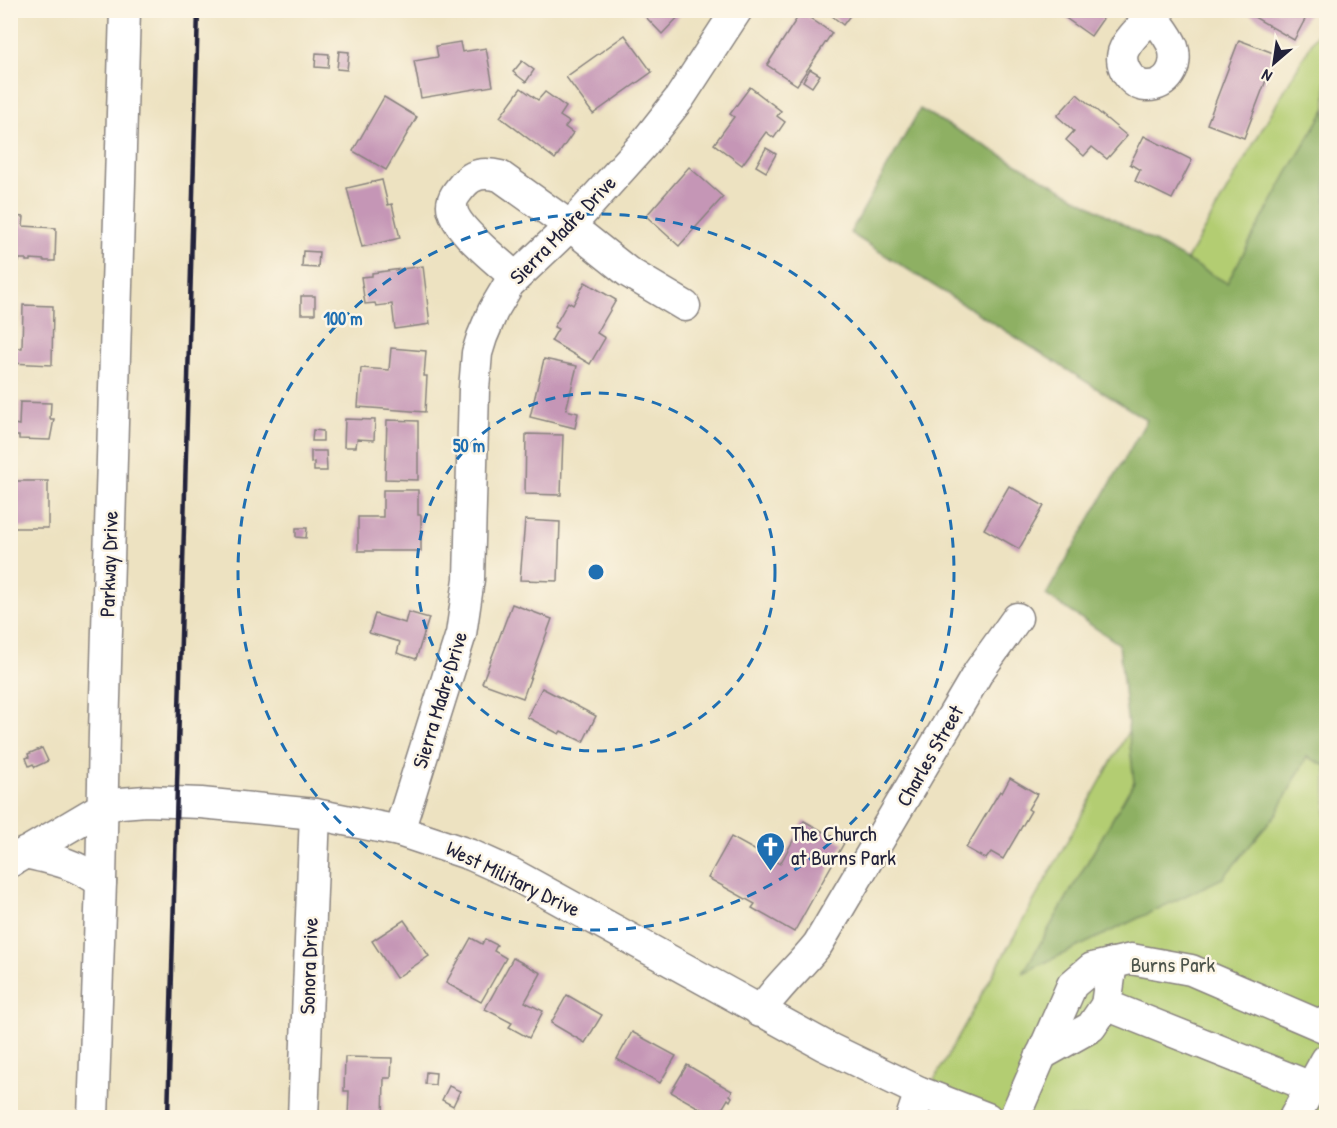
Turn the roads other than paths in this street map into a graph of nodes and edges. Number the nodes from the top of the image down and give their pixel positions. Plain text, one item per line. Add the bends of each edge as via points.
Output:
1 (125, 10) edge
2 (737, 10) edge
3 (570, 226) junction
4 (515, 277) junction
5 (685, 306) dead end
6 (1017, 618) dead end
7 (103, 807) junction
8 (315, 814) junction
9 (399, 831) junction
10 (17, 857) edge
11 (101, 882) junction
12 (1112, 963) junction
13 (1106, 1005) junction
14 (760, 1012) junction
15 (1326, 1028) edge
16 (1041, 1055) junction
17 (1326, 1060) edge
18 (1311, 1088) junction
19 (915, 1105) edge
20 (93, 1118) edge
21 (303, 1118) edge
22 (987, 1118) edge
23 (1014, 1118) edge
24 (1294, 1118) edge

1 - 7 street, Parkway Drive
2 - 3 street, Sierra Madre Drive via 679,99
3 - 4 street, Sierra Madre Drive
3 - 4 street via 500,176 487,173 467,180 455,194 453,213 459,225
3 - 5 street via 628,272
4 - 9 street, Sierra Madre Drive via 494,311 477,353 465,612
6 - 14 street, Charles Street via 979,671 818,944 773,992
7 - 8 street, West Military Drive via 121,802 177,802
7 - 10 street, West Military Drive
7 - 11 street, Parkway Drive
8 - 9 street, West Military Drive
8 - 21 street, Sonora Drive
9 - 14 street, West Military Drive via 511,873
10 - 11 street via 60,861
11 - 20 street, Parkway Drive
12 - 13 street
12 - 15 street via 1131,959 1191,969
12 - 16 street via 1092,968 1072,985
13 - 16 street via 1091,1027
13 - 18 street
14 - 19 street, West Military Drive via 825,1046
16 - 23 street
17 - 18 street
18 - 24 street
19 - 22 street, West Military Drive

